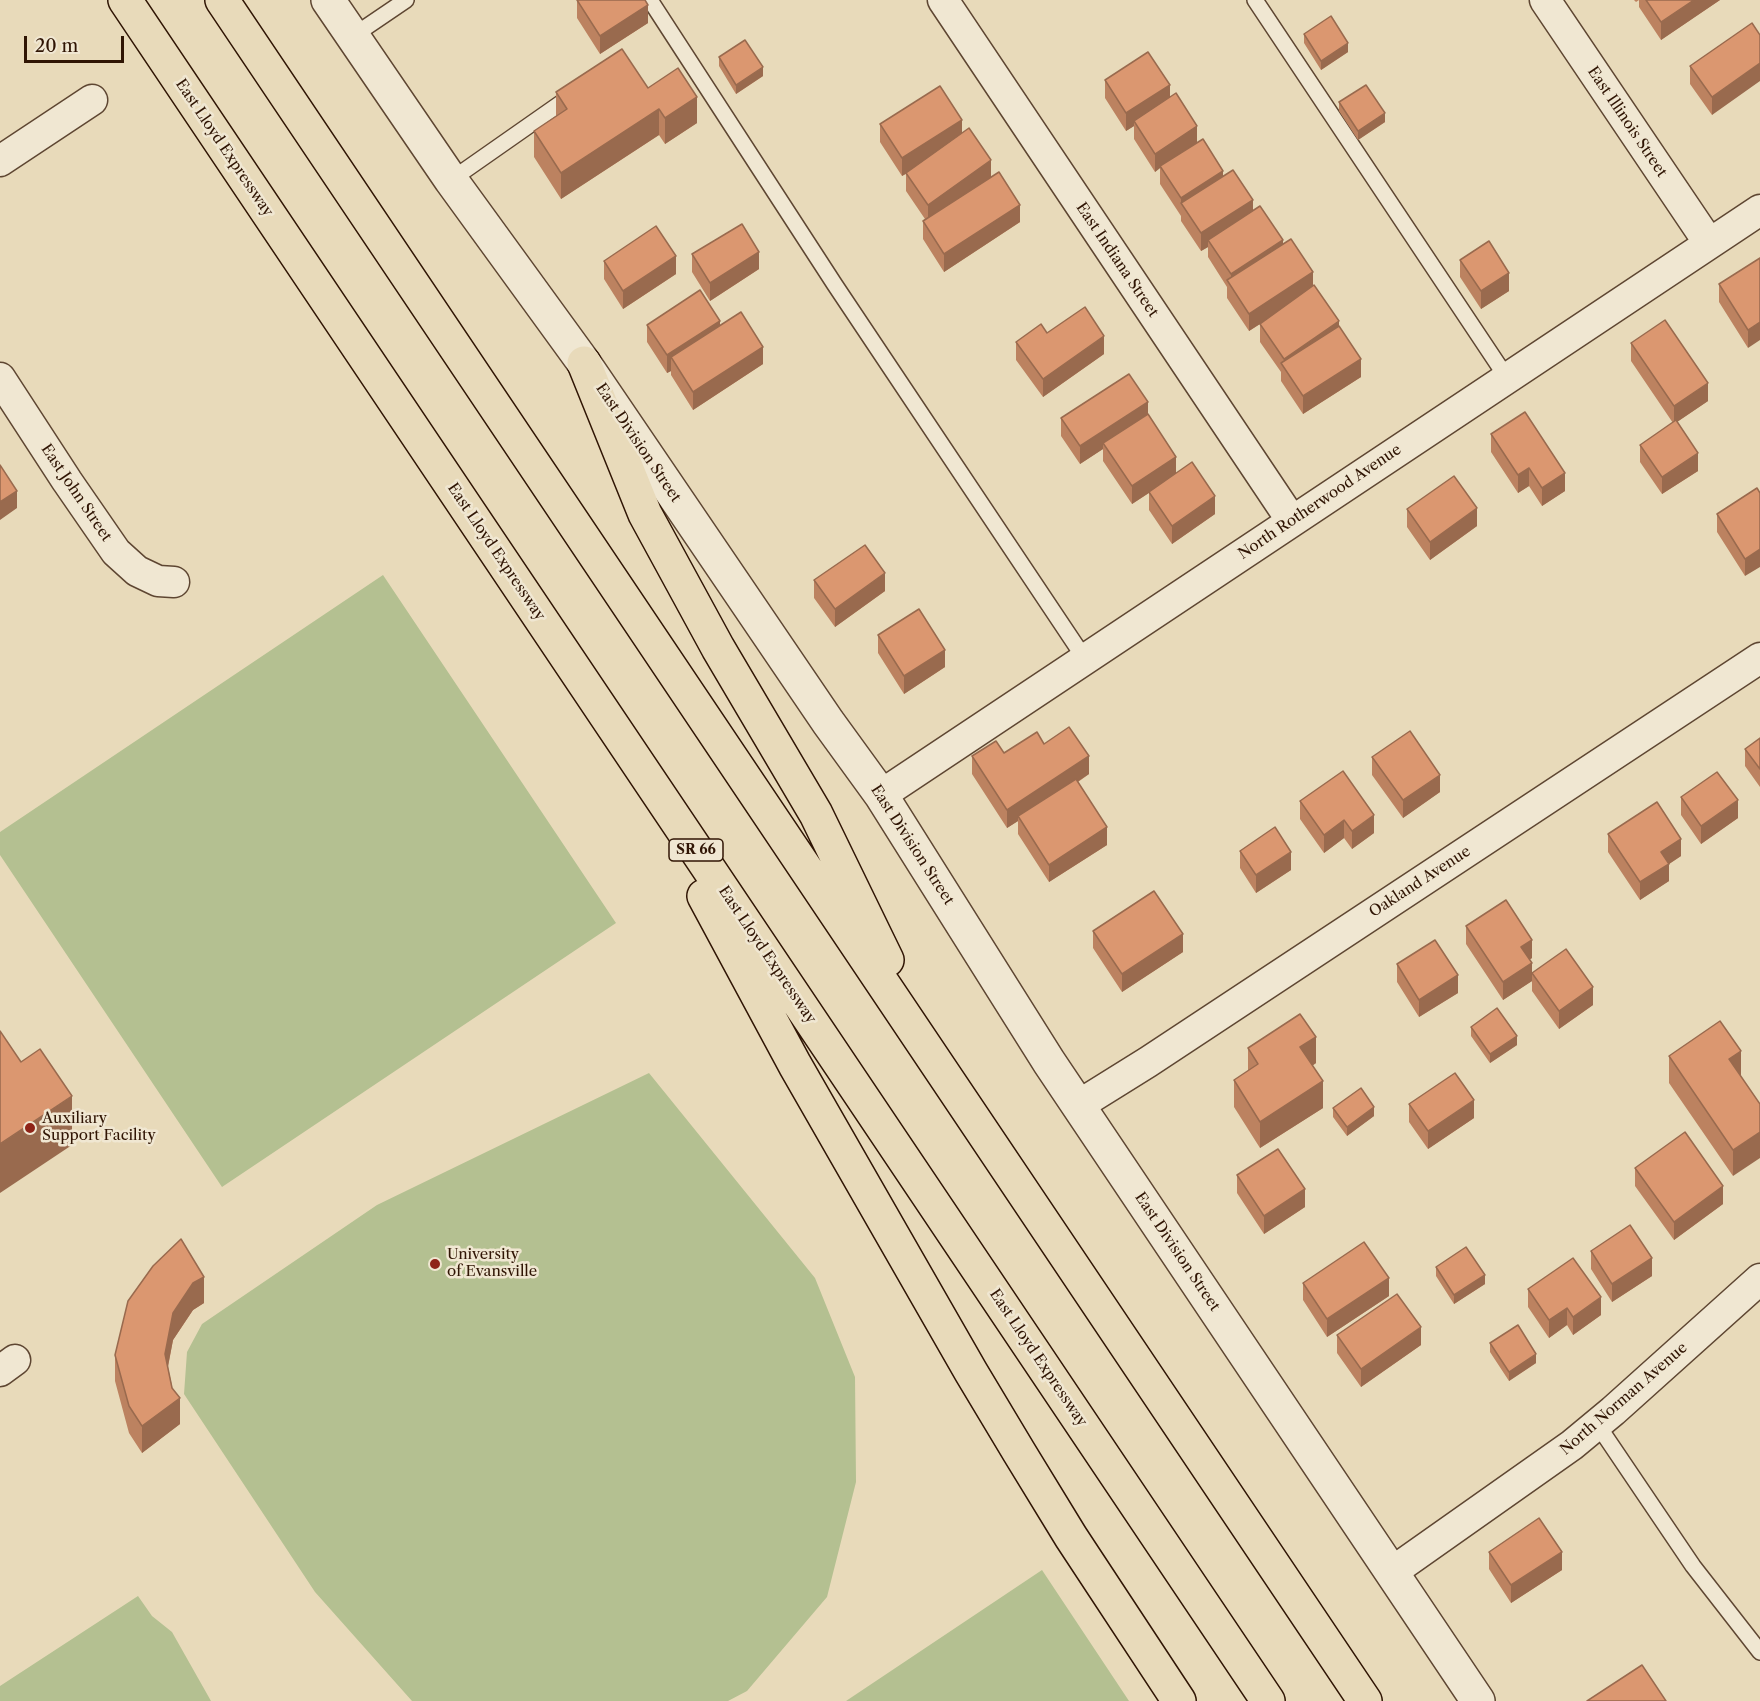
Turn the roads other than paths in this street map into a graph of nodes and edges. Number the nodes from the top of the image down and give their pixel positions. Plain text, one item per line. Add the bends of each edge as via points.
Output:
1 (124, 0) edge
2 (222, 0) edge
3 (328, 0) edge
4 (406, 0) edge
5 (650, 0) edge
6 (943, 0) edge
7 (1255, 0) edge
8 (1545, 0) edge
9 (353, 36) junction
10 (578, 91) edge
11 (92, 100) dead end
12 (0, 161) edge
13 (451, 180) junction
14 (1760, 210) edge
15 (1709, 243) junction
16 (584, 363) junction
17 (0, 378) edge
18 (1507, 378) junction
19 (1292, 521) junction
20 (174, 582) dead end
21 (1760, 658) edge
22 (1085, 659) junction
23 (617, 733) junction
24 (881, 795) junction
25 (942, 1072) junction
26 (1079, 1106) junction
27 (1760, 1279) edge
28 (1597, 1424) junction
29 (1392, 1572) junction
30 (1760, 1652) edge
31 (1179, 1701) edge
32 (1268, 1701) edge
33 (1365, 1701) edge
34 (1478, 1701) edge

1 - 23 highway, East Lloyd Expressway / SR 66
2 - 25 highway
3 - 9 street, East Division Street
4 - 9 lane
5 - 22 lane
6 - 19 street, East Indiana Street
7 - 18 lane
8 - 15 street, East Illinois Street
9 - 13 street, East Division Street
10 - 13 lane
11 - 12 street
13 - 16 street, East Division Street
14 - 15 street, North Rotherwood Avenue
15 - 18 street, North Rotherwood Avenue
16 - 24 street, East Division Street
16 - 25 highway via 645,514 816,814
17 - 20 street, East John Street via 116,552 137,571 158,581
18 - 19 street, North Rotherwood Avenue
19 - 22 street, North Rotherwood Avenue
21 - 26 street, Oakland Avenue
22 - 24 street, North Rotherwood Avenue
23 - 31 highway via 795,1065 966,1363 1071,1537
23 - 32 highway, East Lloyd Expressway / SR 66
24 - 26 street, East Division Street
25 - 33 highway
26 - 29 street, East Division Street
27 - 28 street, North Norman Avenue
28 - 29 street, North Norman Avenue
28 - 30 lane via 1693,1566
29 - 34 street, East Division Street

